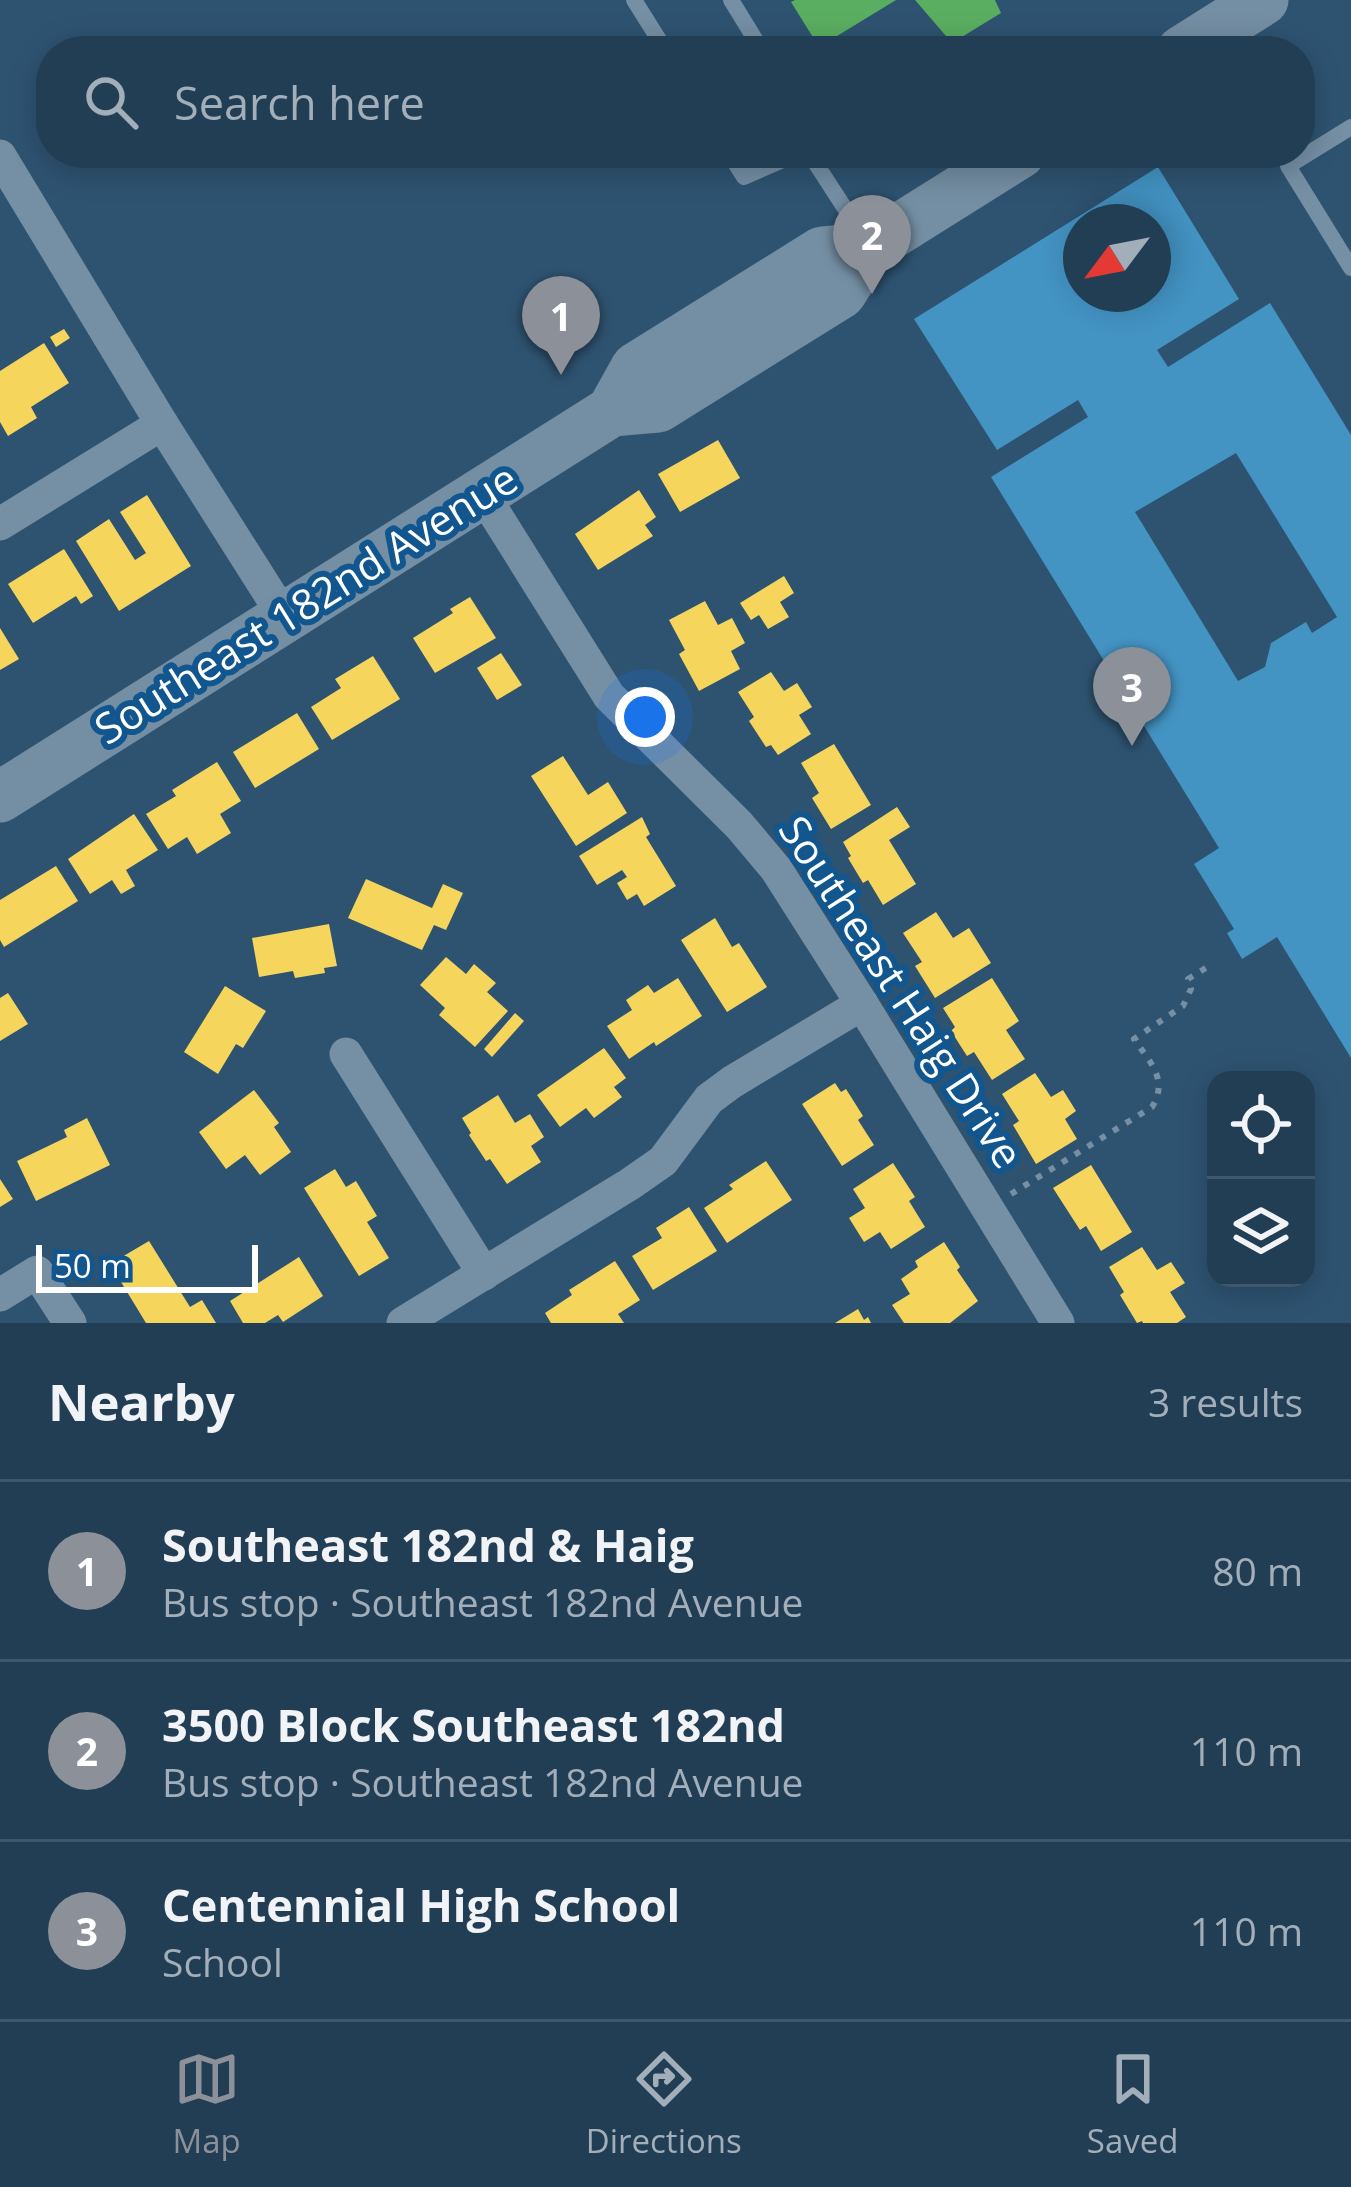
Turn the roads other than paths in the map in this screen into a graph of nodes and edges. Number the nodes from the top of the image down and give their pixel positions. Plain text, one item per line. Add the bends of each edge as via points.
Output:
1 (634, 0) edge
2 (731, 0) edge
3 (1264, 0) edge
4 (657, 36) edge
5 (753, 36) edge
6 (1207, 36) edge
7 (1351, 127) edge
8 (1315, 149) edge
9 (0, 156) edge
10 (738, 168) edge
11 (765, 168) edge
12 (817, 168) edge
13 (995, 168) edge
14 (1289, 168) edge
15 (859, 248) junction
16 (1351, 268) edge
17 (612, 411) junction
18 (162, 424) junction
19 (482, 493) junction
20 (0, 524) edge
21 (285, 617) junction
22 (0, 797) edge
23 (862, 1004) junction
24 (346, 1054) dead end
25 (484, 1274) junction
26 (0, 1295) edge
27 (70, 1323) edge
28 (404, 1323) edge
29 (1058, 1323) edge

1 - 4 lane
2 - 5 lane
3 - 6 main road
7 - 8 lane
9 - 18 street
10 - 11 lane via 744,177
12 - 15 lane
13 - 15 main road, Southeast 182nd Avenue
14 - 16 lane
15 - 17 main road, Southeast 182nd Avenue via 822,252 636,368
15 - 17 main road, Southeast 182nd Avenue via 841,293 658,407
17 - 19 main road, Southeast 182nd Avenue
18 - 20 street
18 - 21 street
19 - 21 main road, Southeast 182nd Avenue
19 - 23 street, Southeast Haig Drive via 609,696 740,825
21 - 22 main road, Southeast 182nd Avenue
23 - 25 street via 710,1099 663,1161
23 - 29 street, Southeast Haig Drive
24 - 25 street
25 - 28 street
26 - 27 street via 37,1272

